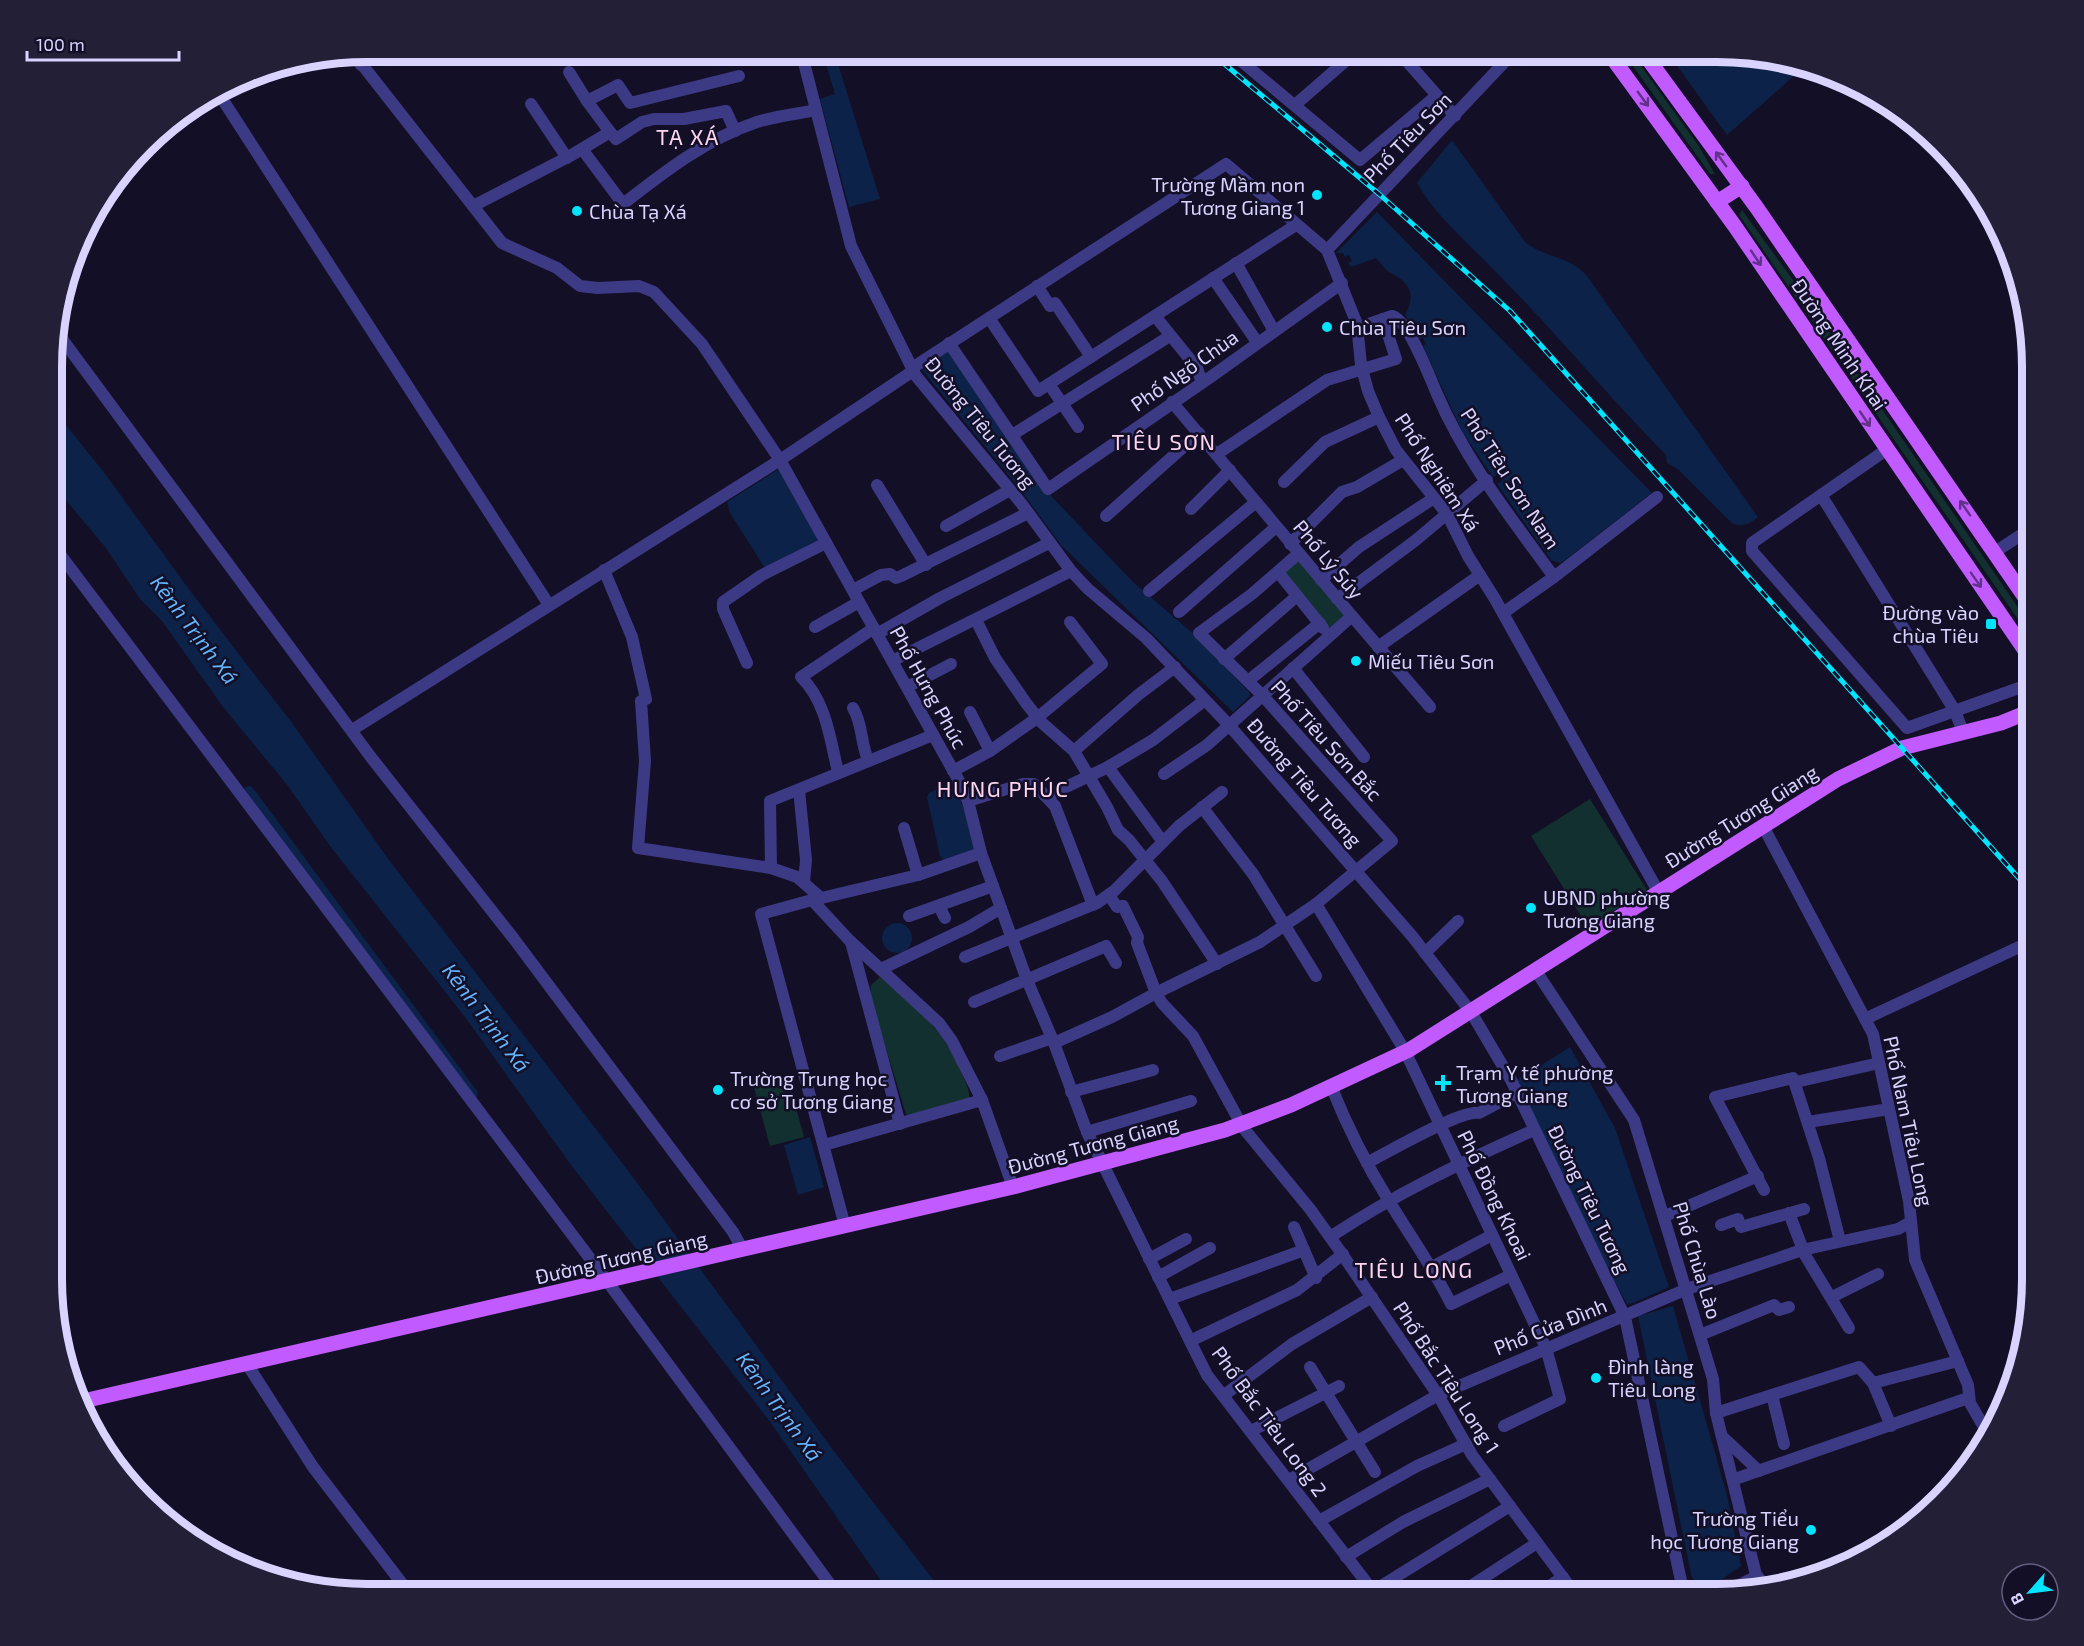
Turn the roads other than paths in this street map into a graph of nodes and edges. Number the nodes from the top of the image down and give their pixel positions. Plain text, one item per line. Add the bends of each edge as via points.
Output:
1 (359, 62) edge
2 (368, 62) edge
3 (804, 62) edge
4 (1242, 62) edge
5 (1344, 62) edge
6 (1407, 62) edge
7 (1504, 62) edge
8 (1615, 62) edge
9 (1650, 62) edge
10 (362, 66) junction
11 (569, 72) dead end
12 (739, 76) dead end
13 (1436, 96) junction
14 (222, 98) edge
15 (587, 101) junction
16 (531, 104) dead end
17 (1295, 105) junction
18 (816, 110) junction
19 (1455, 116) junction
20 (735, 131) junction
21 (610, 132) junction
22 (582, 149) junction
23 (567, 158) junction
24 (1742, 186) junction
25 (1718, 202) junction
26 (473, 206) junction
27 (1296, 225) junction
28 (1327, 250) junction
29 (1236, 263) junction
30 (1213, 278) junction
31 (1342, 283) junction
32 (1037, 286) junction
33 (1155, 316) junction
34 (989, 318) junction
35 (1383, 319) junction
36 (1357, 328) junction
37 (1274, 331) junction
38 (1170, 336) junction
39 (63, 340) edge
40 (1257, 342) junction
41 (949, 344) junction
42 (1091, 357) junction
43 (912, 369) junction
44 (1363, 370) junction
45 (1202, 383) junction
46 (1049, 384) junction
47 (1172, 402) junction
48 (1062, 404) junction
49 (1379, 417) junction
50 (1078, 427) dead end
51 (1199, 433) junction
52 (1012, 435) junction
53 (1886, 450) junction
54 (1217, 454) junction
55 (1403, 459) junction
56 (780, 460) junction
57 (1230, 470) junction
58 (1487, 480) junction
59 (1284, 482) dead end
60 (877, 485) dead end
61 (1010, 490) junction
62 (1821, 495) junction
63 (1657, 497) dead end
64 (1434, 498) junction
65 (1256, 502) junction
66 (1191, 509) dead end
67 (1028, 513) junction
68 (1447, 514) junction
69 (1106, 516) dead end
70 (946, 526) dead end
71 (1276, 527) junction
72 (2022, 534) edge
73 (826, 543) junction
74 (1049, 543) junction
75 (1290, 544) junction
76 (1995, 552) junction
77 (1298, 554) junction
78 (62, 557) edge
79 (926, 565) junction
80 (604, 570) junction
81 (1071, 571) junction
82 (1278, 572) junction
83 (1480, 575) junction
84 (1554, 577) junction
85 (1321, 580) junction
86 (853, 590) junction
87 (1149, 591) dead end
88 (2022, 592) edge
89 (1297, 596) junction
90 (1337, 599) junction
91 (859, 602) junction
92 (549, 605) junction
93 (1179, 612) dead end
94 (1503, 613) junction
95 (1352, 616) junction
96 (976, 620) junction
97 (1070, 622) dead end
98 (1320, 623) junction
99 (815, 627) dead end
100 (876, 631) junction
101 (1330, 636) junction
102 (2022, 646) edge
103 (1378, 647) junction
104 (1224, 659) junction
105 (892, 661) junction
106 (747, 663) dead end
107 (951, 664) dead end
108 (1174, 668) junction
109 (1293, 668) junction
110 (1248, 681) junction
111 (907, 687) junction
112 (2022, 687) edge
113 (1263, 696) junction
114 (1205, 700) junction
115 (1430, 707) dead end
116 (853, 708) dead end
117 (1955, 711) junction
118 (970, 712) dead end
119 (2022, 714) edge
120 (1037, 718) junction
121 (1228, 724) junction
122 (352, 730) junction
123 (1963, 732) junction
124 (933, 735) junction
125 (990, 751) junction
126 (1074, 751) junction
127 (1364, 758) dead end
128 (868, 760) junction
129 (1108, 767) junction
130 (838, 771) junction
131 (953, 771) junction
132 (1164, 774) dead end
133 (1089, 777) junction
134 (799, 790) junction
135 (1222, 792) dead end
136 (1047, 796) junction
137 (968, 801) junction
138 (1202, 807) junction
139 (1763, 826) junction
140 (904, 828) dead end
141 (1163, 842) junction
142 (981, 853) junction
143 (1145, 860) junction
144 (771, 868) junction
145 (1356, 871) junction
146 (918, 875) junction
147 (804, 882) junction
148 (993, 886) junction
149 (1659, 893) junction
150 (1109, 895) junction
151 (817, 899) junction
152 (1316, 904) junction
153 (1093, 905) junction
154 (939, 906) junction
155 (1001, 908) junction
156 (909, 916) dead end
157 (945, 918) dead end
158 (1458, 921) dead end
159 (1286, 924) junction
160 (1012, 939) junction
161 (850, 940) junction
162 (2022, 946) edge
163 (1425, 953) junction
164 (965, 957) dead end
165 (1116, 963) dead end
166 (1217, 964) junction
167 (881, 969) junction
168 (1536, 971) junction
169 (1316, 976) dead end
170 (1027, 980) junction
171 (1156, 993) junction
172 (974, 1002) dead end
173 (1471, 1012) junction
174 (1865, 1019) junction
175 (1053, 1040) junction
176 (1405, 1051) junction
177 (1000, 1056) dead end
178 (1879, 1063) junction
179 (1153, 1070) dead end
180 (1796, 1082) junction
181 (1331, 1086) junction
182 (1071, 1092) junction
183 (1517, 1093) junction
184 (982, 1100) junction
185 (1191, 1101) dead end
186 (1889, 1109) junction
187 (1808, 1122) junction
188 (900, 1124) junction
189 (1241, 1124) junction
190 (1440, 1125) junction
191 (1534, 1130) junction
192 (1087, 1132) junction
193 (824, 1145) junction
194 (1367, 1162) junction
195 (1100, 1163) junction
196 (1458, 1164) junction
197 (1758, 1176) junction
198 (1013, 1187) junction
199 (1764, 1190) dead end
200 (1388, 1201) junction
201 (1804, 1209) dead end
202 (1789, 1213) junction
203 (1665, 1216) junction
204 (1910, 1222) junction
205 (1720, 1225) dead end
206 (845, 1226) junction
207 (1294, 1227) dead end
208 (1492, 1235) junction
209 (1330, 1237) junction
210 (1186, 1239) dead end
211 (1840, 1241) junction
212 (1210, 1248) dead end
213 (743, 1250) junction
214 (1802, 1250) junction
215 (1304, 1251) junction
216 (1343, 1254) junction
217 (1149, 1259) junction
218 (1432, 1267) junction
219 (1878, 1274) dead end
220 (1511, 1275) junction
221 (1158, 1277) junction
222 (1316, 1278) junction
223 (607, 1281) junction
224 (1687, 1289) junction
225 (1372, 1297) junction
226 (1832, 1297) junction
227 (1170, 1299) junction
228 (1789, 1306) dead end
229 (1625, 1317) junction
230 (1849, 1328) dead end
231 (1701, 1335) junction
232 (1190, 1341) junction
233 (1546, 1348) junction
234 (1958, 1361) junction
235 (247, 1364) junction
236 (1310, 1367) dead end
237 (1873, 1383) junction
238 (1339, 1386) dead end
239 (1327, 1392) junction
240 (1438, 1395) junction
241 (1772, 1395) junction
242 (1223, 1396) junction
243 (1968, 1398) junction
244 (87, 1400) edge
245 (1716, 1413) junction
246 (1504, 1426) dead end
247 (1891, 1426) junction
248 (1984, 1427) edge
249 (1251, 1431) junction
250 (1724, 1438) junction
251 (1357, 1440) junction
252 (1466, 1444) junction
253 (1784, 1444) dead end
254 (1759, 1471) junction
255 (1375, 1472) dead end
256 (1490, 1479) junction
257 (1735, 1479) junction
258 (1289, 1480) junction
259 (1510, 1506) junction
260 (1319, 1521) junction
261 (1537, 1543) junction
262 (1346, 1557) junction
263 (1563, 1577) junction
264 (1760, 1582) edge
265 (402, 1584) edge
266 (830, 1584) edge
267 (1368, 1584) edge
268 (1389, 1584) edge
269 (1474, 1584) edge
270 (1552, 1584) edge
271 (1568, 1584) edge
272 (1682, 1584) edge

1 - 10 street, Phố Hưng Phúc
2 - 10 street
3 - 18 street, Đường Tiêu Tương
4 - 17 street
5 - 17 street
6 - 13 street
7 - 19 street, Phố Tiêu Sơn
8 -> 25 main road, Đường Minh Khai
24 -> 9 main road, Đường Minh Khai
10 - 26 street, Phố Hưng Phúc
11 - 15 street
12 - 15 street via 630,103 618,85
13 - 17 street via 1360,160
13 - 19 street
14 - 92 street
15 - 21 street
16 - 23 street
18 - 20 street
18 - 43 street, Đường Tiêu Tương via 851,246
19 - 28 street, Phố Tiêu Sơn
20 - 21 street via 726,111 719,111 642,122 616,139
20 - 22 street via 677,162 622,204
21 - 22 street
22 - 23 street
23 - 26 street
24 - 25 main road
76 -> 24 main road, Đường Minh Khai
25 -> 53 main road, Đường Minh Khai
26 - 56 street, Phố Hưng Phúc via 502,243 557,268 580,286 639,286 654,292 702,344
27 - 28 street, Phố Nghiêm Xá
27 - 29 street
27 - 32 street, Phố Nghiêm Xá via 1226,164
28 - 31 street, Phố Nghiêm Xá
29 - 30 street
29 - 37 street
30 - 33 street
30 - 40 street
31 - 36 street, Phố Nghiêm Xá
31 - 37 street, Phố Ngõ Chùa
32 - 34 street, Phố Nghiêm Xá
32 - 42 street via 1050,306 1055,303
33 - 38 street
33 - 42 street
34 - 41 street, Phố Nghiêm Xá
34 - 46 street via 1038,391
35 - 36 street
35 - 44 street via 1396,359
35 - 58 street, Phố Tiêu Sơn Nam via 1394,316 1403,324 1454,432
36 - 44 street, Phố Nghiêm Xá
37 - 40 street, Phố Ngõ Chùa
38 - 45 street via 1197,368
38 - 48 street
39 - 122 street
40 - 45 street, Phố Ngõ Chùa
41 - 43 street, Phố Nghiêm Xá
41 - 52 street
42 - 46 street
43 - 56 street
43 - 61 street, Đường Tiêu Tương
44 - 49 street, Phố Nghiêm Xá
44 - 54 street via 1327,380
45 - 47 street, Phố Ngõ Chùa
46 - 48 street
47 - 51 street, Phố Lý Súy
47 - 52 street, Phố Ngõ Chùa via 1048,489
48 - 50 street
48 - 52 street
49 - 55 street, Phố Nghiêm Xá
49 - 59 street via 1325,442
51 - 54 street, Phố Lý Súy
51 - 69 street
53 - 62 street
53 -> 102 main road, Đường Minh Khai
54 - 57 street, Phố Lý Súy
55 - 64 street, Phố Nghiêm Xá
55 - 75 street via 1357,488 1342,492
56 - 73 street, Phố Hưng Phúc
56 - 80 street
57 - 65 street, Phố Lý Súy
57 - 66 street
58 - 68 street
58 - 84 street, Phố Tiêu Sơn Nam
60 - 79 street
61 - 67 street, Đường Tiêu Tương
61 - 70 street
62 - 117 street
62 - 117 street via 1752,543 1752,551 1907,728
63 - 84 street
64 - 68 street, Phố Nghiêm Xá
64 - 85 street via 1359,547
65 - 71 street, Phố Lý Súy
65 - 87 street
67 - 74 street, Đường Tiêu Tương
67 - 79 street
68 - 83 street, Phố Nghiêm Xá
68 - 90 street
71 - 75 street, Phố Lý Súy
71 - 93 street
72 - 76 street
73 - 86 street, Phố Hưng Phúc
73 - 106 street via 762,575 723,602
74 - 81 street, Đường Tiêu Tương
74 - 100 street
75 - 77 street, Phố Lý Súy
76 - 88 main road, Đường Minh Khai
77 - 82 street
77 - 85 street, Phố Lý Súy
78 - 223 street
79 - 86 street via 896,578 881,575
80 - 92 street
80 - 144 street via 632,637 646,699 641,701 645,761 638,848
81 - 96 street
81 - 108 street, Đường Tiêu Tương
82 - 89 street
82 - 104 street, Phố Tiêu Sơn Bắc via 1199,633
83 - 94 street, Phố Nghiêm Xá
83 - 103 street
84 - 94 street, Phố Tiêu Sơn Nam
85 - 90 street, Phố Lý Súy
86 - 91 street, Phố Hưng Phúc
89 - 98 street
89 - 104 street
90 - 95 street, Phố Lý Súy
91 - 99 street
91 - 100 street, Phố Hưng Phúc
92 - 122 street
94 - 149 street, Phố Nghiêm Xá
95 - 101 street, Phố Lý Súy
95 - 103 street
96 - 105 street
96 - 120 street via 995,658
97 - 120 street via 1102,664
98 - 101 street
98 - 110 street
100 - 105 street, Phố Hưng Phúc
100 - 130 street via 801,677 811,687 822,711
101 - 109 street, Phố Lý Súy
103 - 115 street
104 - 110 street, Phố Tiêu Sơn Bắc
105 - 111 street, Phố Hưng Phúc
107 - 111 street
108 - 114 street, Đường Tiêu Tương
108 - 126 street
109 - 113 street, Phố Lý Súy
109 - 127 street
110 - 113 street, Phố Tiêu Sơn Bắc
111 - 124 street, Phố Hưng Phúc
112 - 117 street
113 - 121 street, Phố Lý Súy
113 - 145 street, Phố Tiêu Sơn Bắc via 1392,841
114 - 121 street, Đường Tiêu Tương
114 - 129 street via 1153,740
116 - 128 street via 861,723 861,743
117 - 123 street
118 - 125 street
119 - 123 main road, Đường Tương Giang
120 - 125 street
120 - 126 street
121 - 132 street, Phố Lý Súy via 1200,751
121 - 145 street, Đường Tiêu Tương
122 - 213 street via 514,939
123 - 139 main road, Đường Tương Giang via 1879,758
124 - 128 street
124 - 131 street, Phố Hưng Phúc
125 - 131 street
126 - 133 street
128 - 130 street
129 - 133 street
129 - 141 street
130 - 134 street
131 - 137 street, Phố Hưng Phúc
133 - 136 street
133 - 143 street via 1118,830
134 - 144 street via 770,801
134 - 147 street via 806,860
135 - 138 street
136 - 137 street via 1034,784 1023,784
136 - 153 street via 1055,806
137 - 142 street, Phố Hưng Phúc
138 - 141 street
138 - 159 street via 1254,874
139 - 149 main road, Đường Tương Giang
139 - 174 street, Phố Nam Tiêu Long
140 - 146 street
141 - 143 street
142 - 146 street
142 - 148 street, Phố Hưng Phúc
143 - 150 street
143 - 166 street
144 - 147 street
145 - 152 street
145 - 163 street, Đường Tiêu Tương
146 - 151 street
147 - 151 street
148 - 154 street
148 - 155 street, Phố Hưng Phúc
149 - 168 main road, Đường Tương Giang
150 - 153 street
150 - 171 street, Phố Bắc Tiêu Long 1 via 1117,907 1123,906 1138,937 1137,944
151 - 161 street
151 - 193 street via 761,914
152 - 159 street
152 - 176 street, Phố Đồng Khoai
153 - 160 street
154 - 156 street
154 - 157 street
155 - 160 street, Phố Hưng Phúc
155 - 167 street
158 - 163 street
159 - 166 street
159 - 169 street
160 - 164 street
160 - 170 street, Phố Hưng Phúc
161 - 167 street
161 - 188 street
162 - 174 street
163 - 173 street, Đường Tiêu Tương
165 - 170 street via 1106,946
166 - 171 street
167 - 184 street via 939,1023
168 - 173 main road, Đường Tương Giang
168 - 203 street, Phố Chùa Lào via 1634,1120
170 - 172 street
170 - 175 street, Phố Hưng Phúc
171 - 175 street via 1113,1017
171 - 189 street, Phố Bắc Tiêu Long 1 via 1193,1036
173 - 176 main road, Đường Tương Giang
173 - 183 street, Đường Tiêu Tương
174 - 178 street, Phố Nam Tiêu Long
175 - 177 street
175 - 182 street, Phố Hưng Phúc
176 - 181 main road, Đường Tương Giang
176 - 190 street, Phố Đồng Khoai
178 - 180 street
178 - 186 street, Phố Nam Tiêu Long
179 - 182 street
180 - 187 street
180 - 197 street via 1794,1078 1779,1080 1715,1097
181 - 189 main road, Đường Tương Giang
181 - 194 street
182 - 192 street, Phố Hưng Phúc
183 - 190 street via 1479,1113 1472,1111
183 - 191 street, Đường Tiêu Tương
184 - 188 street
184 - 198 street
185 - 192 street
186 - 187 street
186 - 204 street, Phố Nam Tiêu Long
187 - 211 street
188 - 193 street
189 - 195 main road, Đường Tương Giang
189 - 209 street, Phố Bắc Tiêu Long 1
190 - 194 street
190 - 196 street, Phố Đồng Khoai
191 - 196 street
191 - 229 street, Đường Tiêu Tương
192 - 195 street, Phố Hưng Phúc
193 - 206 street
194 - 200 street
195 - 198 main road, Đường Tương Giang
195 - 217 street, Phố Bắc Tiêu Long 2
196 - 200 street
196 - 208 street, Phố Đồng Khoai
197 - 199 street
197 - 203 street
198 - 206 main road, Đường Tương Giang
200 - 209 street
200 - 218 street
201 - 202 street
202 - 205 street via 1741,1227 1738,1220
202 - 214 street
203 - 224 street, Phố Chùa Lào
204 - 211 street, Phố Cửa Đình via 1898,1229
204 - 234 street, Phố Nam Tiêu Long via 1915,1260
206 - 213 main road, Đường Tương Giang
207 - 215 street
208 - 218 street
208 - 220 street, Phố Đồng Khoai
209 - 216 street, Phố Bắc Tiêu Long 1
210 - 217 street
211 - 214 street, Phố Cửa Đình
212 - 221 street
213 - 223 main road, Đường Tương Giang
214 - 224 street, Phố Cửa Đình
214 - 226 street
215 - 222 street
215 - 227 street
216 - 222 street
216 - 225 street, Phố Bắc Tiêu Long 1
217 - 221 street, Phố Bắc Tiêu Long 2
218 - 220 street via 1451,1304
219 - 226 street
220 - 233 street, Phố Đồng Khoai
221 - 227 street, Phố Bắc Tiêu Long 2
222 - 232 street
223 - 235 main road, Đường Tương Giang
223 - 266 street
224 - 229 street, Phố Cửa Đình
224 - 231 street, Phố Chùa Lào
225 - 240 street, Phố Bắc Tiêu Long 1
225 - 242 street via 1292,1344
226 - 230 street
227 - 232 street, Phố Bắc Tiêu Long 2
228 - 231 street via 1779,1310 1774,1305
229 - 233 street, Phố Cửa Đình
229 - 272 street, Đường Tiêu Tương
231 - 245 street, Phố Chùa Lào via 1713,1379
232 - 242 street, Phố Bắc Tiêu Long 2
233 - 240 street, Phố Cửa Đình
233 - 246 street, Phố Đồng Khoai via 1560,1399
234 - 237 street
234 - 243 street, Phố Nam Tiêu Long via 1968,1385
235 - 244 main road, Đường Tương Giang
235 - 265 street via 313,1467
236 - 239 street
237 - 241 street via 1858,1367
237 - 247 street
238 - 239 street
239 - 249 street
239 - 251 street
240 - 251 street, Phố Cửa Đình
240 - 252 street, Phố Bắc Tiêu Long 1
241 - 245 street
241 - 253 street
242 - 249 street, Phố Bắc Tiêu Long 2
243 - 247 street
243 - 248 street, Phố Nam Tiêu Long
245 - 250 street, Phố Chùa Lào
247 - 254 street
249 - 258 street, Phố Bắc Tiêu Long 2
250 - 254 street
250 - 257 street, Phố Chùa Lào
251 - 255 street
251 - 258 street, Phố Cửa Đình
252 - 256 street, Phố Bắc Tiêu Long 1
252 - 260 street
254 - 257 street
256 - 259 street, Phố Bắc Tiêu Long 1
256 - 262 street via 1403,1522
257 - 264 street, Phố Chùa Lào
258 - 260 street, Phố Bắc Tiêu Long 2
259 - 261 street, Phố Bắc Tiêu Long 1
259 - 268 street
260 - 262 street, Phố Bắc Tiêu Long 2
261 - 263 street, Phố Bắc Tiêu Long 1
261 - 269 street
262 - 267 street, Phố Bắc Tiêu Long 2
263 - 270 street
263 - 271 street, Phố Bắc Tiêu Long 1

